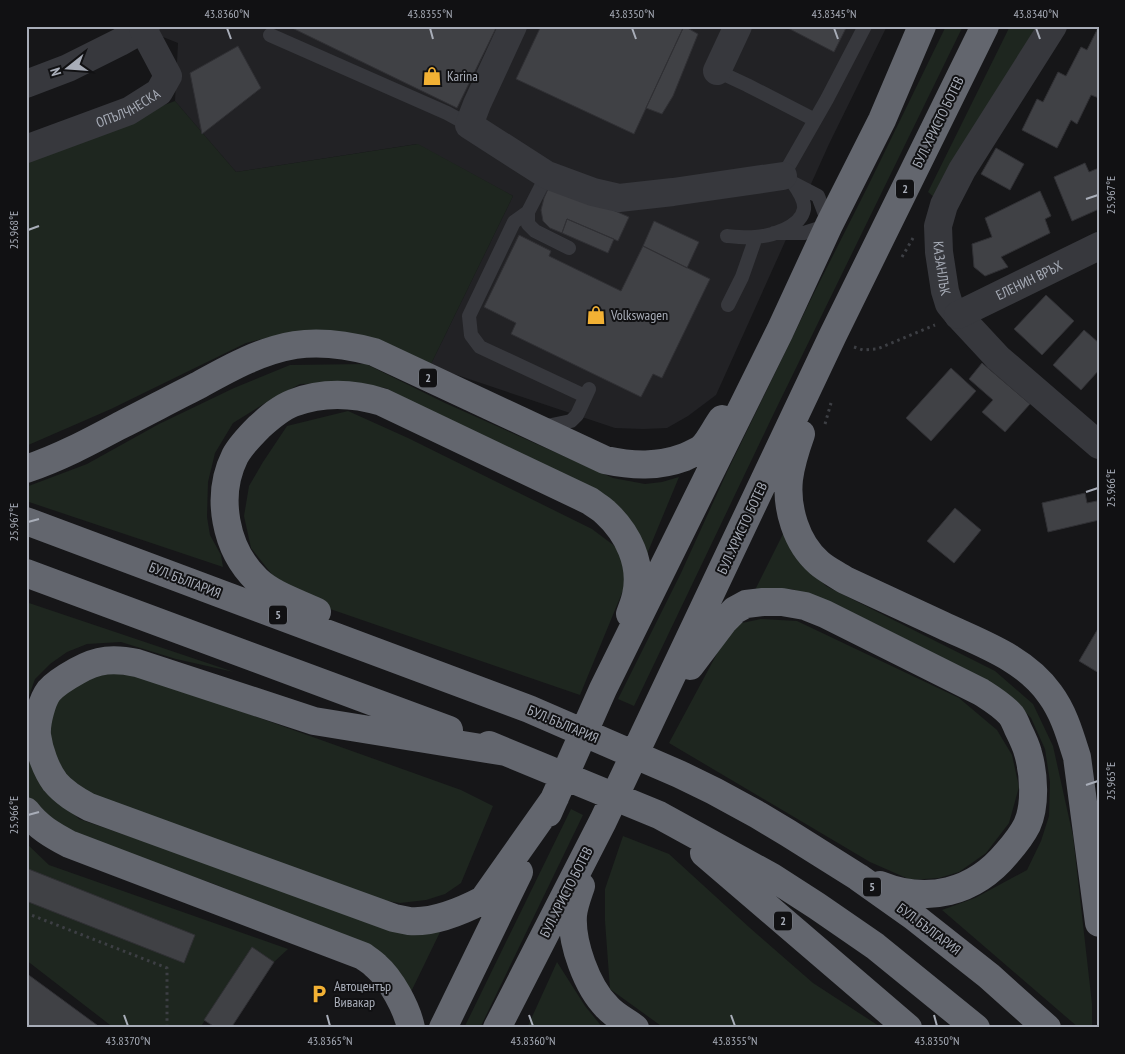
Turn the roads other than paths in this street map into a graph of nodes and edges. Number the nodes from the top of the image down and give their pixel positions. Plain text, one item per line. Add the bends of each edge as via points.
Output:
1 (513, 26) edge
2 (738, 26) edge
3 (865, 26) edge
4 (922, 26) edge
5 (985, 26) edge
6 (1053, 26) edge
7 (143, 27) edge
8 (270, 35) dead end
9 (717, 71) joint
10 (26, 84) edge
11 (815, 120) junction
12 (469, 125) junction
13 (26, 149) edge
14 (547, 175) junction
15 (788, 180) junction
16 (528, 212) junction
17 (829, 225) junction
18 (774, 233) junction
19 (727, 236) dead end
20 (756, 237) junction
21 (1099, 246) edge
22 (569, 248) dead end
23 (728, 305) dead end
24 (958, 315) junction
25 (780, 331) junction
26 (829, 343) junction
27 (536, 428) junction
28 (1099, 445) edge
29 (26, 469) edge
30 (26, 521) edge
31 (26, 573) edge
32 (604, 689) junction
33 (529, 709) junction
34 (656, 712) junction
35 (506, 752) junction
36 (555, 798) junction
37 (26, 812) edge
38 (659, 815) junction
39 (603, 821) junction
40 (788, 833) junction
41 (1099, 923) edge
42 (411, 1028) edge
43 (443, 1028) edge
44 (497, 1028) edge
45 (635, 1028) edge
46 (908, 1028) edge
47 (976, 1028) edge
48 (1047, 1028) edge

1 - 12 street
2 - 9 street
3 - 11 lane
4 - 17 highway, 2 via 882,120
5 - 26 highway, БУЛ. ХРИСТО БОТЕВ / 2
6 - 24 street, КАЗАНЛЪК via 962,170 944,205 938,226 939,252 945,291 949,304
7 - 10 street via 68,68
7 - 13 street, ОПЪЛЧНЕСКА via 168,76 159,92 129,111
8 - 12 lane
9 - 11 lane
11 - 15 lane
12 - 14 street
14 - 15 street via 619,198
14 - 16 lane
15 - 17 lane via 818,196
15 - 18 lane via 800,194 804,207 801,217 792,226
16 - 22 lane via 528,224 535,231
16 - 27 lane via 514,222 468,316 471,335 480,347 587,392 571,421
17 - 18 lane via 804,233
17 - 25 highway, 2
18 - 20 lane
19 - 20 lane
20 - 23 lane
21 - 24 street, ЕЛЕНИН ВРЪХ
24 - 28 street, КАЗАНЛЪК via 998,358
25 - 27 highway, 2 via 703,447 692,454 654,464 620,463 606,460
25 - 32 highway, 2
26 - 34 highway, БУЛ. ХРИСТО БОТЕВ / 2
26 - 41 highway via 789,478 790,506 799,536 808,552 831,572 1003,654 1036,677 1050,694 1062,713 1077,757
27 - 29 highway, 2 via 374,352 336,344 296,345 236,365 75,450
30 - 33 highway, БУЛ. БЪЛГАРИЯ / 5
31 - 35 highway, 2
32 - 33 highway via 636,595 638,578 630,544 621,528 605,512 590,501 372,399 347,395 318,396 291,403 266,420 235,456 226,485 226,518 230,537 246,568 269,590
32 - 36 highway, 2
33 - 40 highway, БУЛ. БЪЛГАРИЯ / 5 via 679,774
34 - 39 highway, БУЛ. ХРИСТО БОТЕВ / 2
34 - 40 highway via 724,620 735,610 746,604 782,602 825,614 981,692 1012,716 1028,752 1032,792 1026,826 1002,859 976,880 958,889 922,895 880,886
35 - 36 highway via 314,721 137,662 111,659 84,667 49,691 43,703 37,734 54,781 88,807 394,918 411,921 446,915 483,900
35 - 38 highway, 2
36 - 43 highway
37 - 42 highway via 49,834 69,844 363,956 391,985
38 - 46 highway, 2
38 - 47 highway via 772,877 817,906 875,946
39 - 44 highway, БУЛ. ХРИСТО БОТЕВ
39 - 45 highway, 2 via 574,907 573,926 580,960 589,981 606,1007
40 - 48 highway, БУЛ. БЪЛГАРИЯ / 5 via 913,916 989,976

